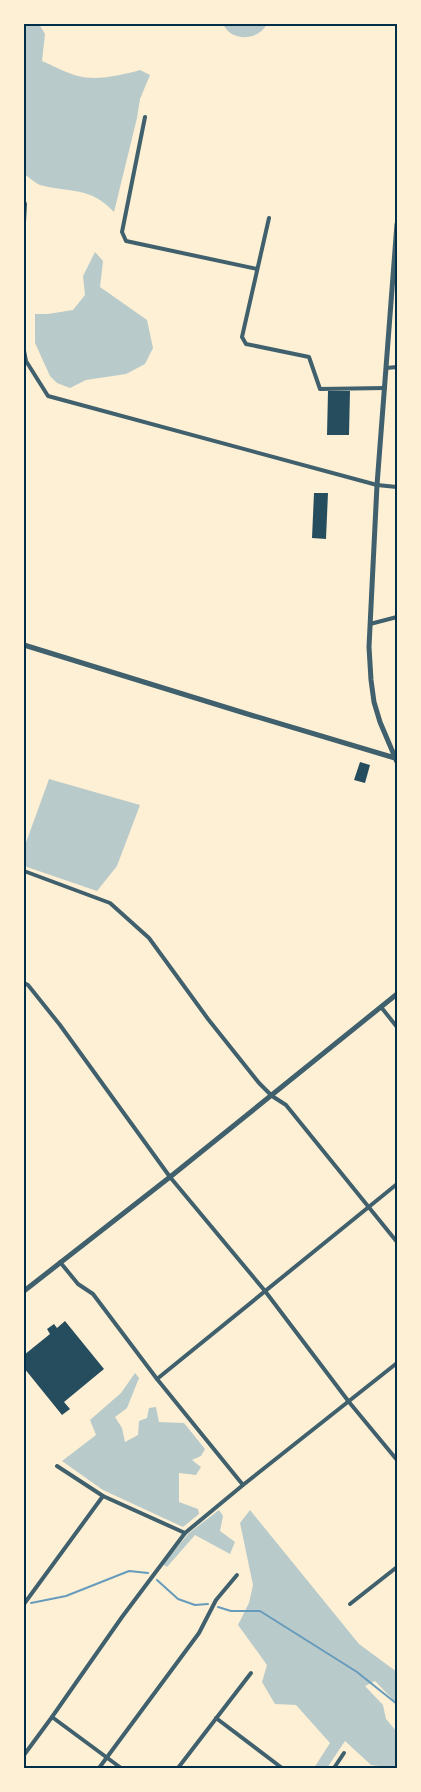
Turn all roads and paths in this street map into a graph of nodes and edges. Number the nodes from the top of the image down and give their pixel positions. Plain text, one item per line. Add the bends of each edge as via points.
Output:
1 (145, 117) dead end
2 (24, 202) edge
3 (268, 218) dead end
4 (24, 222) edge
5 (397, 224) edge
6 (396, 243) edge
7 (257, 269) junction
8 (24, 351) edge
9 (397, 367) edge
10 (386, 368) junction
11 (385, 388) junction
12 (377, 485) junction
13 (397, 487) edge
14 (397, 617) edge
15 (370, 624) junction
16 (24, 645) edge
17 (397, 759) edge
18 (24, 871) edge
19 (24, 983) edge
20 (397, 994) edge
21 (381, 1007) junction
22 (397, 1027) edge
23 (272, 1096) junction
24 (170, 1177) junction
25 (397, 1184) edge
26 (370, 1207) junction
27 (397, 1242) edge
28 (60, 1262) junction
29 (24, 1291) edge
30 (265, 1291) junction
31 (397, 1363) edge
32 (157, 1379) junction
33 (349, 1402) junction
34 (397, 1460) edge
35 (57, 1466) dead end
36 (243, 1485) junction
37 (103, 1496) junction
38 (185, 1533) junction
39 (397, 1567) edge
40 (237, 1575) dead end
41 (24, 1604) edge
42 (350, 1604) dead end
43 (251, 1673) dead end
44 (52, 1717) junction
45 (216, 1718) junction
46 (344, 1753) dead end
47 (24, 1755) edge
48 (107, 1758) junction
49 (99, 1768) edge
50 (121, 1768) edge
51 (178, 1768) edge
52 (282, 1768) edge
53 (334, 1768) edge

1 - 7 street via 122,232 126,241
2 - 4 street
3 - 7 street
5 - 6 street
6 - 10 street
7 - 11 street via 242,337 246,344 309,357 320,389
8 - 12 street via 26,361 48,396
9 - 10 street
10 - 11 street
11 - 12 street
12 - 13 street
12 - 15 street
14 - 15 street
15 - 17 street via 374,702
16 - 17 street
18 - 23 street via 110,903 149,938 208,1019
19 - 24 street via 60,1025
20 - 21 street
21 - 22 street
21 - 23 street
23 - 24 street
23 - 26 street via 286,1105
24 - 28 street
24 - 30 street
25 - 26 street
26 - 27 street
26 - 30 street
28 - 29 street
28 - 32 street via 78,1284 93,1294
30 - 32 street
30 - 33 street
31 - 33 street
32 - 36 street
33 - 34 street
33 - 36 street
35 - 37 street
36 - 38 street
37 - 38 street
37 - 41 street
38 - 44 street
39 - 42 street
40 - 48 street via 216,1600 199,1633
43 - 45 street
44 - 47 street
44 - 48 street
45 - 51 street
45 - 52 street
46 - 53 street
48 - 49 street
48 - 50 street

